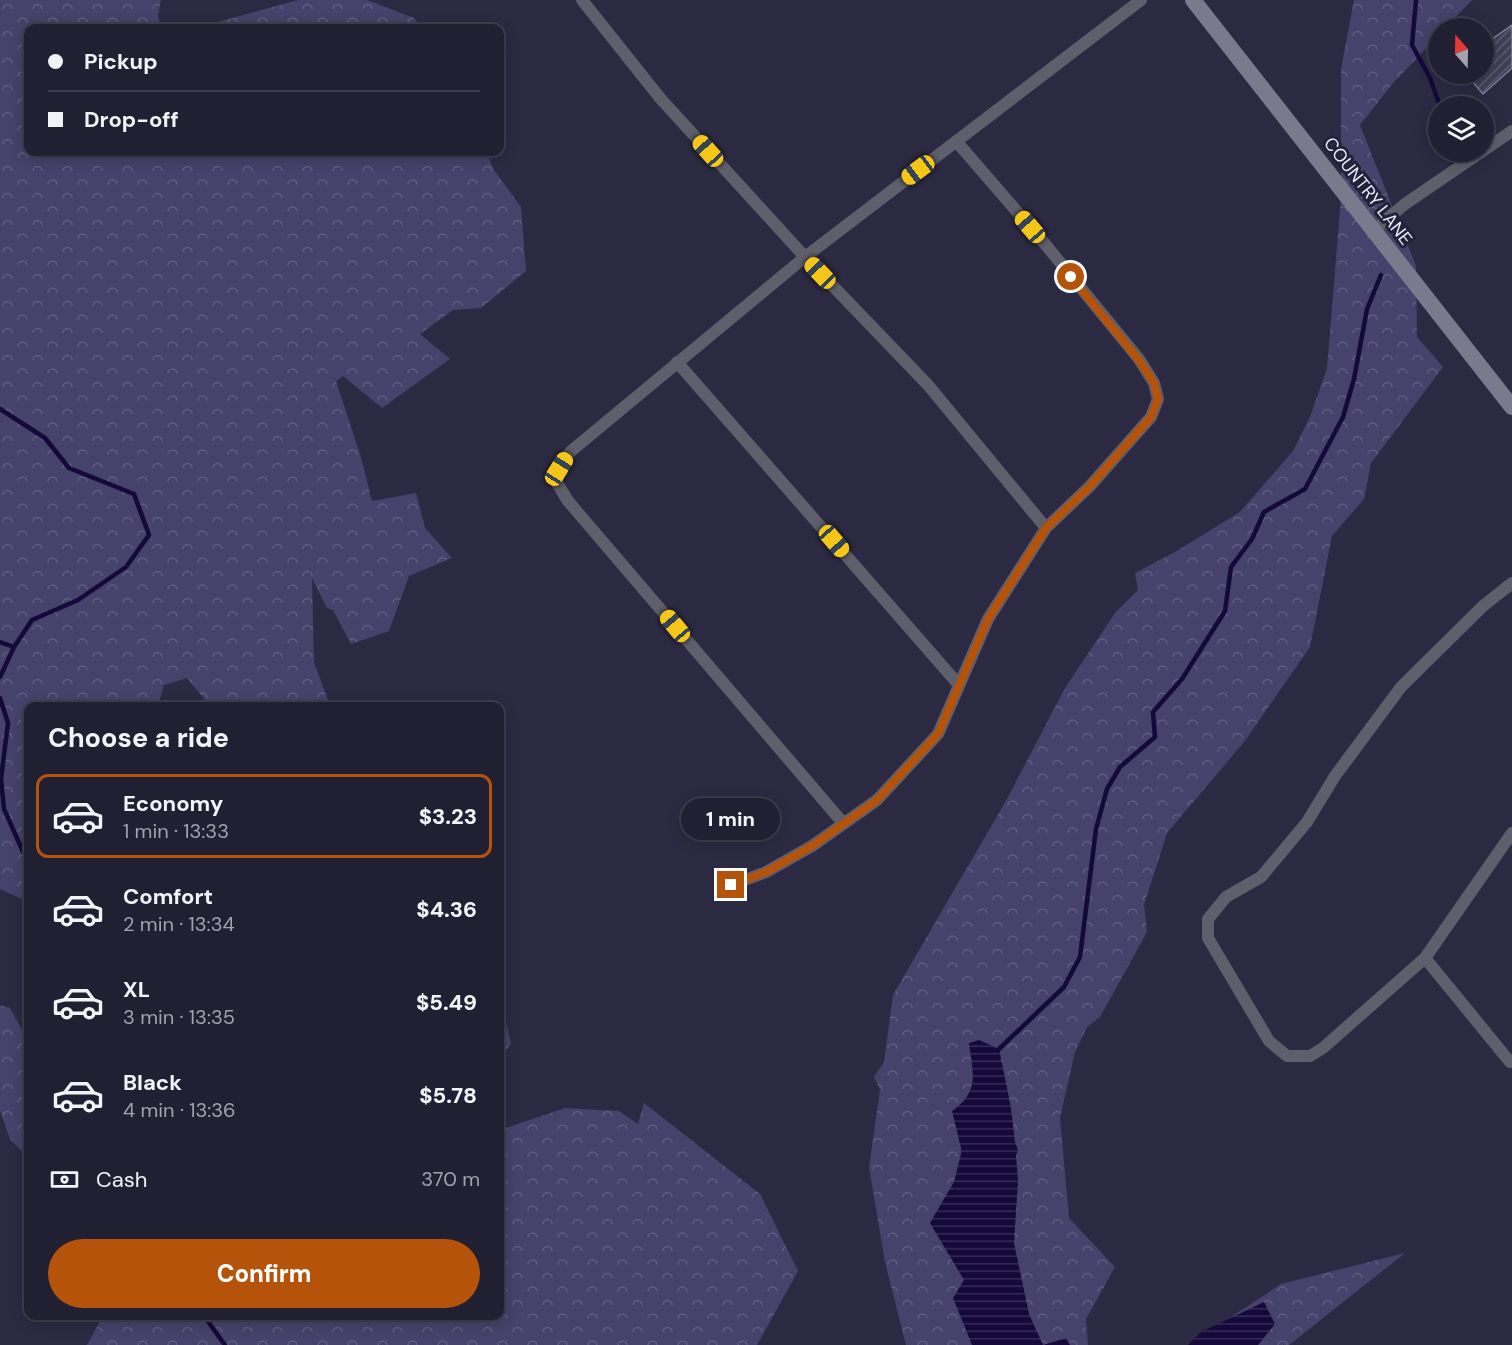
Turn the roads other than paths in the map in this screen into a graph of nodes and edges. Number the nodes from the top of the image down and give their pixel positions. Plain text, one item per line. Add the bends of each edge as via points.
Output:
1 (582, 0) edge
2 (1141, 0) edge
3 (1193, 0) edge
4 (1512, 131) edge
5 (956, 141) junction
6 (1374, 230) junction
7 (805, 256) junction
8 (677, 362) junction
9 (1512, 406) edge
10 (1046, 528) junction
11 (1512, 583) edge
12 (959, 685) junction
13 (843, 823) junction
14 (1512, 833) edge
15 (731, 885) dead end
16 (1425, 958) junction
17 (1512, 1062) edge

1 - 7 street via 660,98
2 - 5 street
3 - 6 street, COUNTRY LANE
4 - 6 street via 1405,204
5 - 7 street
5 - 10 street via 1138,359 1154,383 1158,399 1151,417 1090,486
6 - 9 street, COUNTRY LANE
7 - 8 street
7 - 10 street via 928,385
8 - 12 street
8 - 13 street via 570,452 559,469 557,483 568,501
10 - 12 street via 988,619
11 - 16 street via 1483,606 1401,687 1335,776 1307,822 1261,876 1226,897 1208,919 1208,938 1269,1041 1287,1056 1310,1056 1323,1048
12 - 13 street via 938,734 877,800
13 - 15 street via 766,872
14 - 16 street
16 - 17 street

